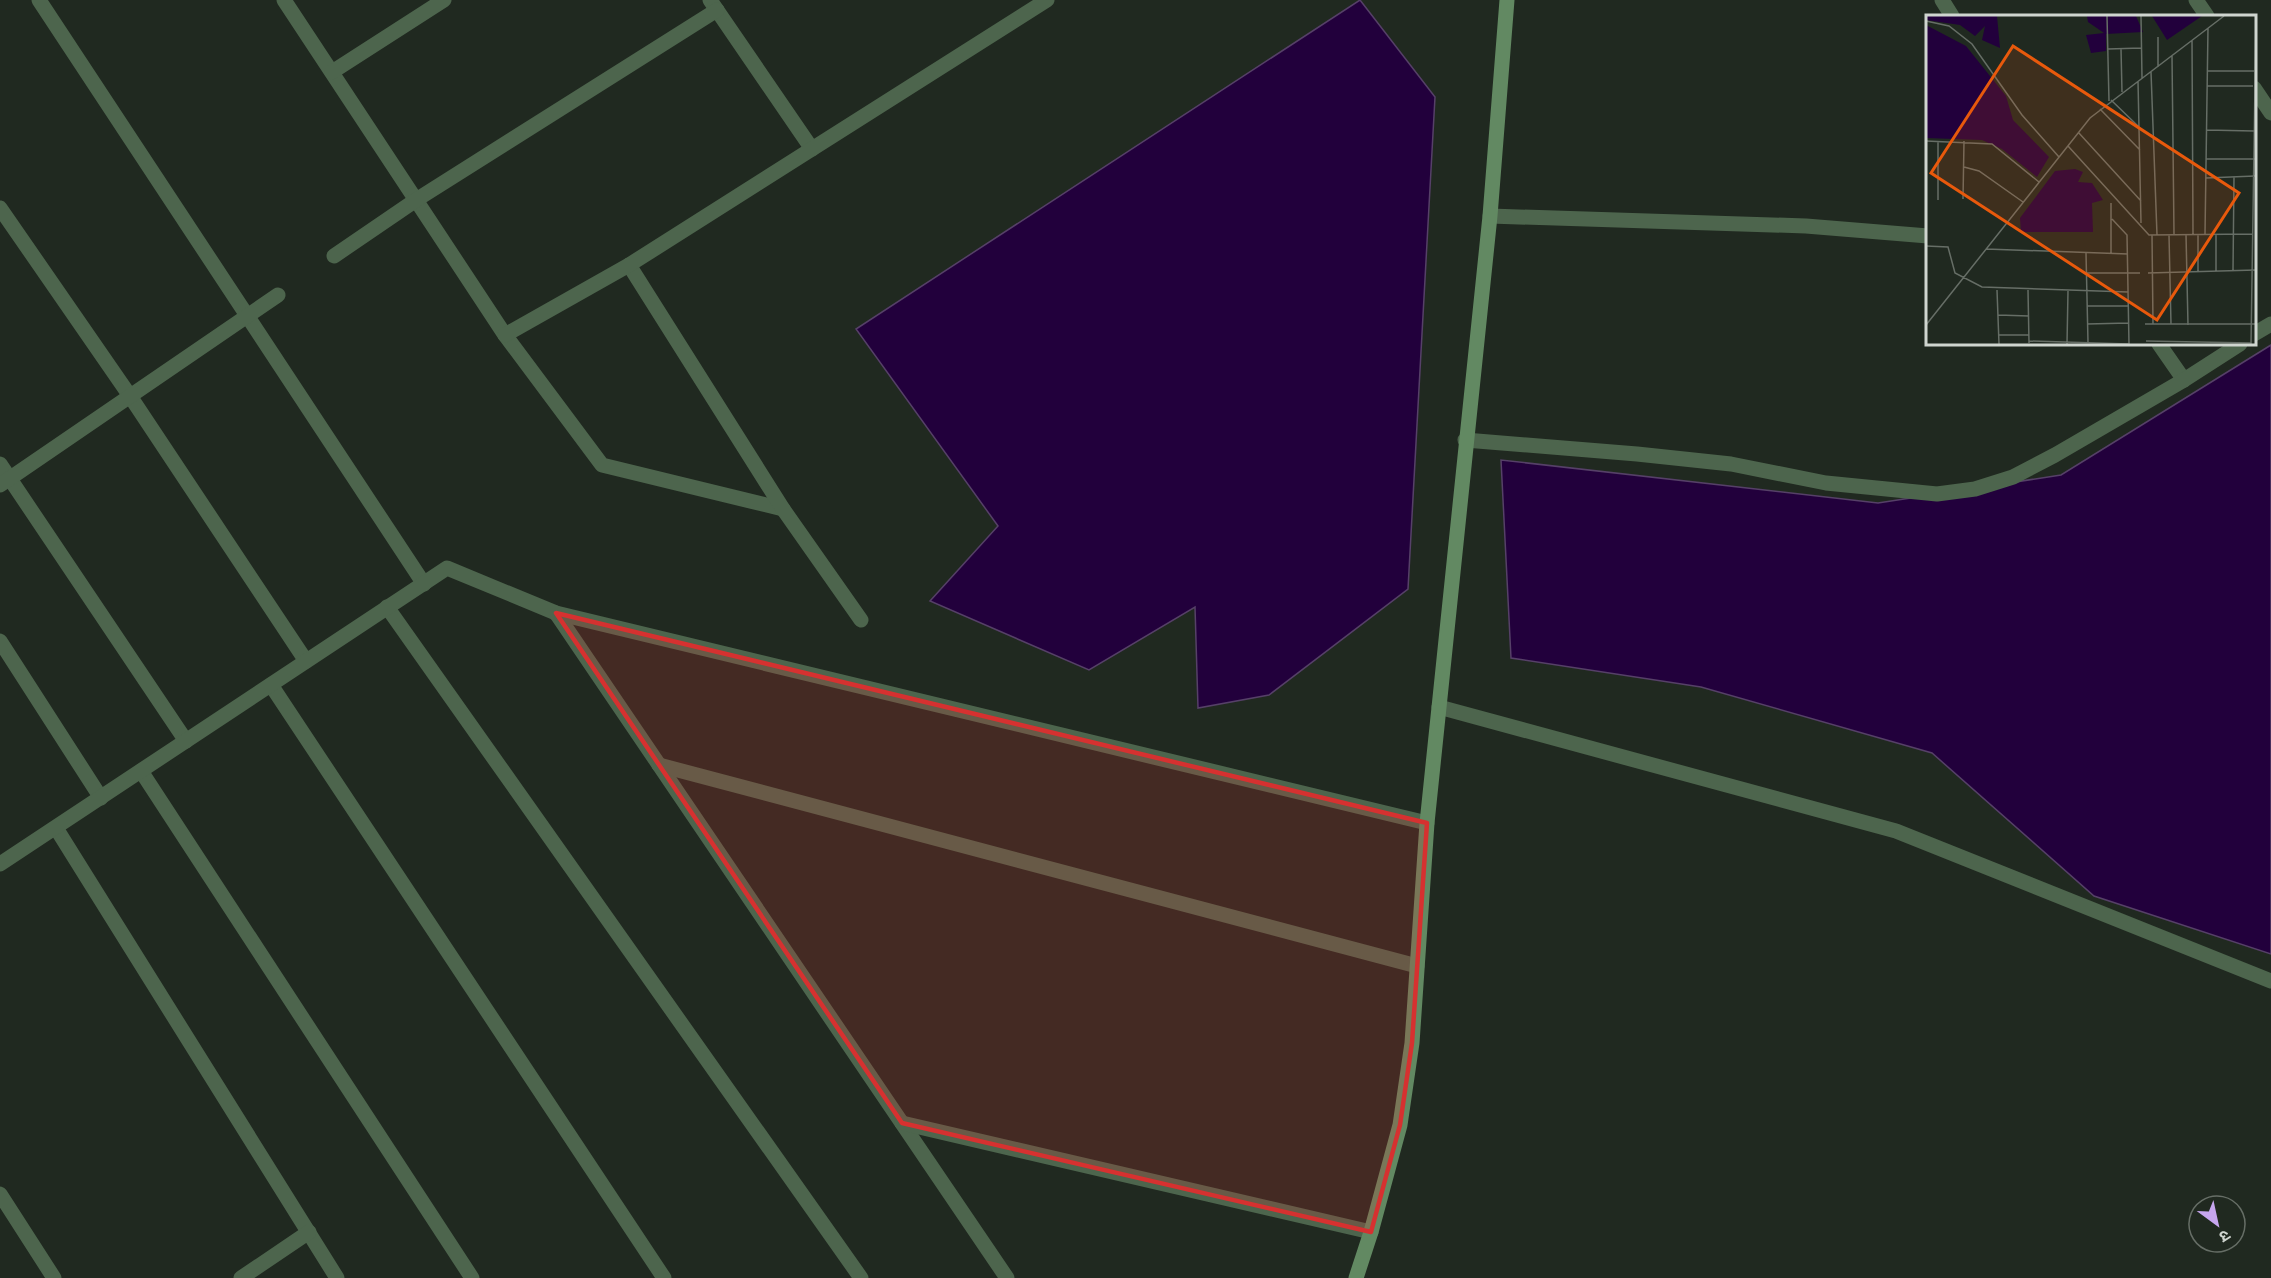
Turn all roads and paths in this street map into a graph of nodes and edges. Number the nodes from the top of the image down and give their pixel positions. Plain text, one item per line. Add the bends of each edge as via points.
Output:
1 (39, 0) edge
2 (284, 0) edge
3 (444, 0) edge
4 (1047, 0) edge
5 (1507, 0) edge
6 (1942, 0) edge
7 (2196, 0) edge
8 (713, 5) edge
9 (1951, 15) edge
10 (2206, 15) edge
11 (332, 72) junction
12 (2256, 91) edge
13 (2271, 112) edge
14 (812, 149) junction
15 (416, 200) junction
16 (0, 208) edge
17 (1490, 216) junction
18 (1926, 236) edge
19 (334, 256) dead end
20 (630, 265) junction
21 (278, 295) dead end
22 (247, 315) junction
23 (2271, 324) edge
24 (2256, 333) edge
25 (505, 335) junction
26 (2160, 345) edge
27 (2238, 345) edge
28 (2184, 380) junction
29 (130, 396) junction
30 (1465, 440) junction
31 (0, 464) edge
32 (5, 482) edge
33 (783, 509) junction
34 (424, 584) junction
35 (387, 607) junction
36 (556, 613) junction
37 (861, 620) dead end
38 (0, 641) edge
39 (306, 661) junction
40 (271, 685) junction
41 (1439, 707) junction
42 (186, 741) junction
43 (659, 765) junction
44 (141, 771) junction
45 (101, 798) junction
46 (1427, 823) junction
47 (56, 828) junction
48 (0, 864) edge
49 (1417, 966) junction
50 (2271, 981) edge
51 (902, 1123) junction
52 (0, 1194) edge
53 (309, 1232) junction
54 (1371, 1232) junction
55 (54, 1278) edge
56 (241, 1278) edge
57 (337, 1278) edge
58 (472, 1278) edge
59 (664, 1278) edge
60 (861, 1278) edge
61 (1007, 1278) edge
62 (1356, 1278) edge

1 - 22 street
2 - 11 street
3 - 11 street
4 - 14 street
5 - 17 street
6 - 9 street
7 - 10 street
8 - 14 street
8 - 15 street
11 - 15 street
12 - 13 street
14 - 20 street
15 - 19 street
15 - 25 street
16 - 29 street
17 - 18 street via 1806,226
17 - 30 street
20 - 25 street
20 - 33 street
21 - 22 street
22 - 29 street
22 - 34 street
23 - 24 street
25 - 33 street via 602,465
26 - 28 street
27 - 28 street
28 - 30 street via 2013,477 1975,489 1937,494 1826,483 1708,461
29 - 32 street
29 - 39 street
30 - 41 street
31 - 32 street
32 - 42 street
33 - 37 street
34 - 35 street
34 - 36 street via 447,568
35 - 39 street
35 - 60 street
36 - 43 street
36 - 46 street
38 - 45 street
39 - 40 street
40 - 42 street
40 - 59 street
41 - 46 street
41 - 50 street via 1896,831
42 - 44 street
43 - 49 street
43 - 51 street
44 - 45 street
44 - 58 street
45 - 47 street
46 - 49 street
47 - 48 street
47 - 53 street
49 - 54 street via 1412,1043 1400,1125
51 - 54 street
51 - 61 street
52 - 55 street
53 - 56 street
53 - 57 street
54 - 62 street

